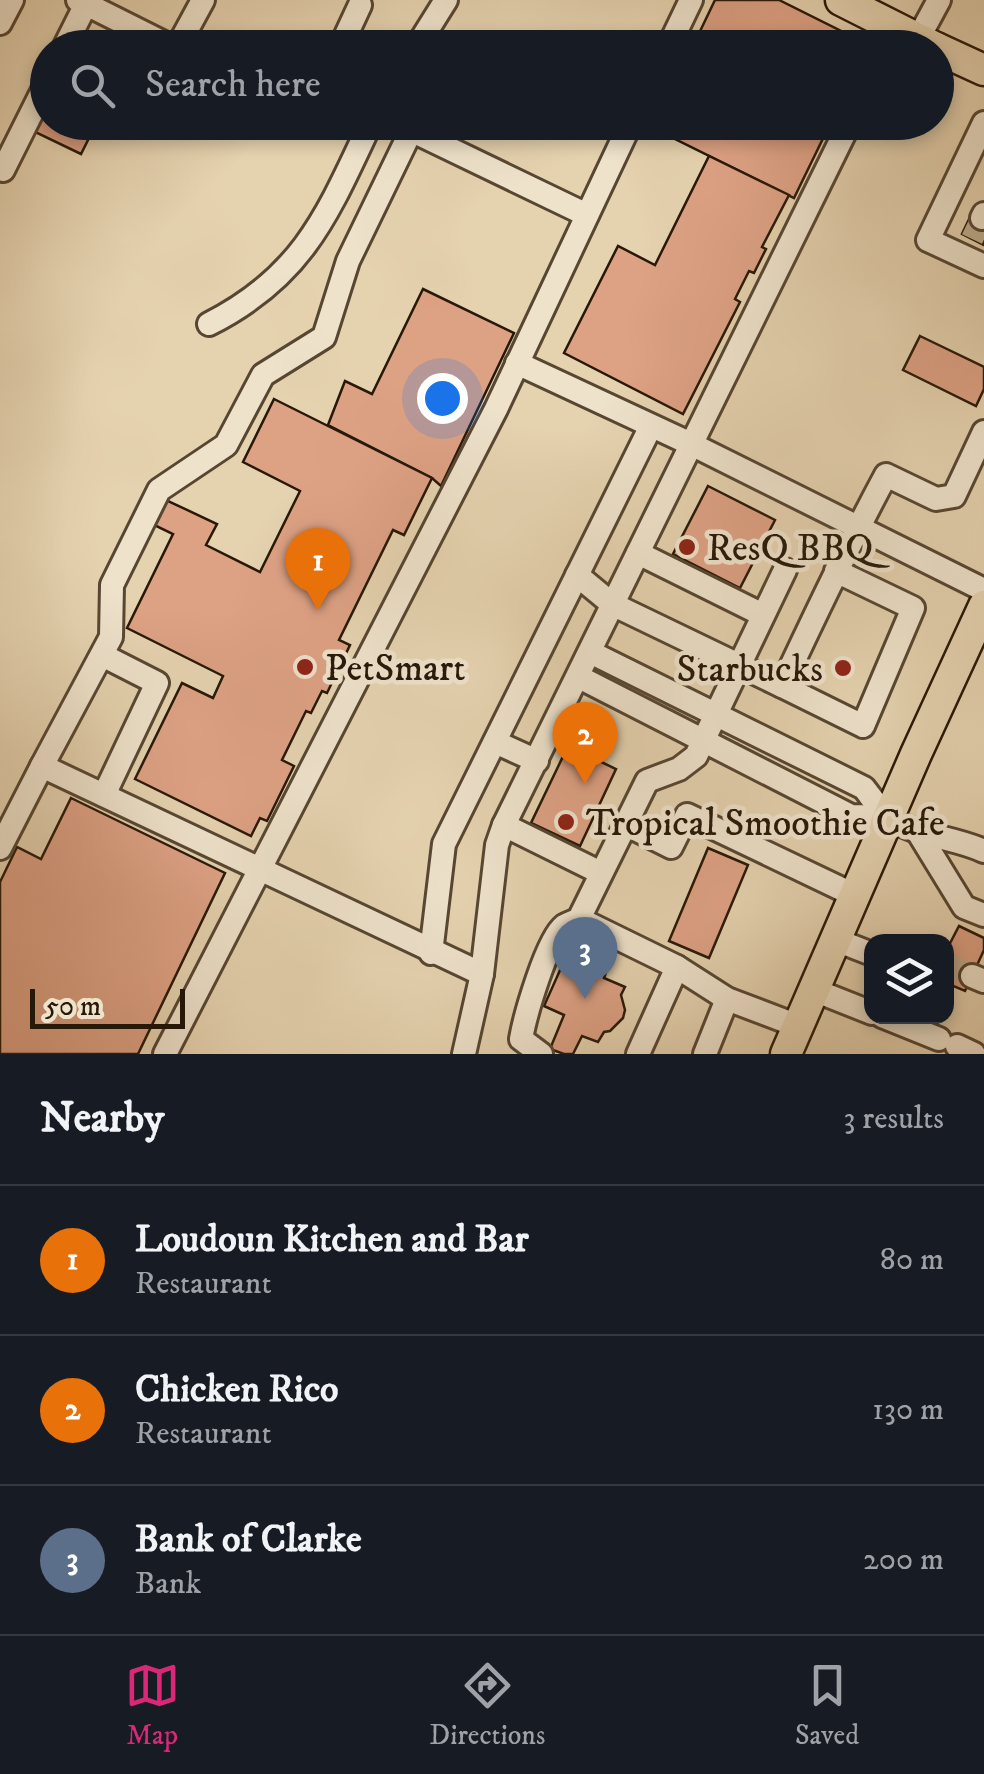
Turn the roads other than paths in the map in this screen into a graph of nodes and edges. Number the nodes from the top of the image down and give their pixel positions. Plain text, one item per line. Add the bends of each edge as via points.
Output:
1 (12, 0) edge
2 (203, 0) edge
3 (446, 0) edge
4 (691, 0) edge
5 (841, 0) edge
6 (938, 0) edge
7 (82, 2) edge
8 (360, 5) dead end
9 (0, 23) edge
10 (71, 30) edge
11 (139, 30) edge
12 (186, 30) edge
13 (348, 30) edge
14 (427, 30) edge
15 (677, 30) edge
16 (894, 30) edge
17 (922, 30) edge
18 (954, 58) edge
19 (984, 70) edge
20 (30, 116) edge
21 (982, 134) edge
22 (363, 140) edge
23 (398, 140) edge
24 (430, 140) edge
25 (623, 140) edge
26 (841, 140) edge
27 (0, 168) edge
28 (587, 215) junction
29 (977, 238) edge
30 (209, 324) dead end
31 (517, 363) junction
32 (651, 426) junction
33 (984, 432) edge
34 (692, 444) junction
35 (858, 527) junction
36 (638, 553) junction
37 (784, 570) dead end
38 (836, 571) junction
39 (577, 574) junction
40 (984, 590) edge
41 (612, 604) junction
42 (984, 606) edge
43 (763, 615) junction
44 (590, 652) junction
45 (102, 655) junction
46 (739, 666) junction
47 (579, 677) junction
48 (782, 686) junction
49 (715, 716) junction
50 (704, 739) junction
51 (494, 742) junction
52 (537, 760) junction
53 (42, 766) junction
54 (104, 795) junction
55 (888, 817) junction
56 (624, 824) junction
57 (504, 826) junction
58 (918, 832) junction
59 (0, 848) edge
60 (984, 851) edge
61 (262, 868) junction
62 (601, 873) junction
63 (854, 895) junction
64 (984, 915) edge
65 (579, 920) junction
66 (836, 940) junction
67 (864, 951) edge
68 (431, 953) junction
69 (677, 967) junction
70 (482, 974) junction
71 (814, 990) junction
72 (728, 999) junction
73 (864, 1009) edge
74 (902, 1024) edge
75 (792, 1040) edge
76 (956, 1046) edge
77 (164, 1054) edge
78 (464, 1054) edge
79 (541, 1054) edge
80 (638, 1054) edge
81 (705, 1054) edge

1 - 9 lane
2 - 12 lane
3 - 14 lane
4 - 15 lane
5 - 16 main road
6 - 17 lane
7 - 10 lane
7 - 11 lane
8 - 13 lane
18 - 19 main road
20 - 27 lane
21 - 29 lane via 928,240
22 - 30 lane via 302,252 244,306
23 - 45 lane via 324,337 263,374 226,445 159,490 112,585 112,637
24 - 28 lane
25 - 28 lane
26 - 34 lane
28 - 31 lane
31 - 32 lane
31 - 61 lane
32 - 34 lane
32 - 39 lane
33 - 35 lane via 954,496 936,499 886,476
34 - 35 lane
34 - 36 lane
35 - 38 lane
35 - 40 lane
36 - 41 lane
36 - 43 lane
37 - 43 lane
38 - 48 lane
38 - 48 lane via 913,608 862,726
39 - 41 lane
39 - 51 lane
41 - 44 lane
41 - 46 lane
42 - 55 main road
43 - 46 lane
44 - 47 lane
44 - 49 lane
45 - 53 lane
45 - 54 lane via 157,683
46 - 48 lane
46 - 49 lane
47 - 50 lane
47 - 52 lane
49 - 50 lane
49 - 55 lane via 864,788
50 - 55 lane via 851,816
50 - 56 lane via 679,769 646,781
51 - 52 lane
51 - 68 lane via 444,844
52 - 57 lane
53 - 54 lane
53 - 59 lane
54 - 61 lane
55 - 58 lane
55 - 63 main road
56 - 62 lane
56 - 63 lane via 671,847 687,814
57 - 62 lane
57 - 70 lane
58 - 60 lane
58 - 64 lane via 964,907
61 - 68 lane
61 - 77 lane
62 - 65 lane
63 - 66 main road
65 - 69 lane
65 - 79 lane via 556,938 526,1010 520,1039
66 - 67 lane
66 - 71 main road
68 - 70 lane
69 - 72 lane
69 - 80 lane
70 - 78 lane
71 - 73 lane
71 - 75 main road
72 - 75 lane
72 - 81 lane
74 - 76 lane

